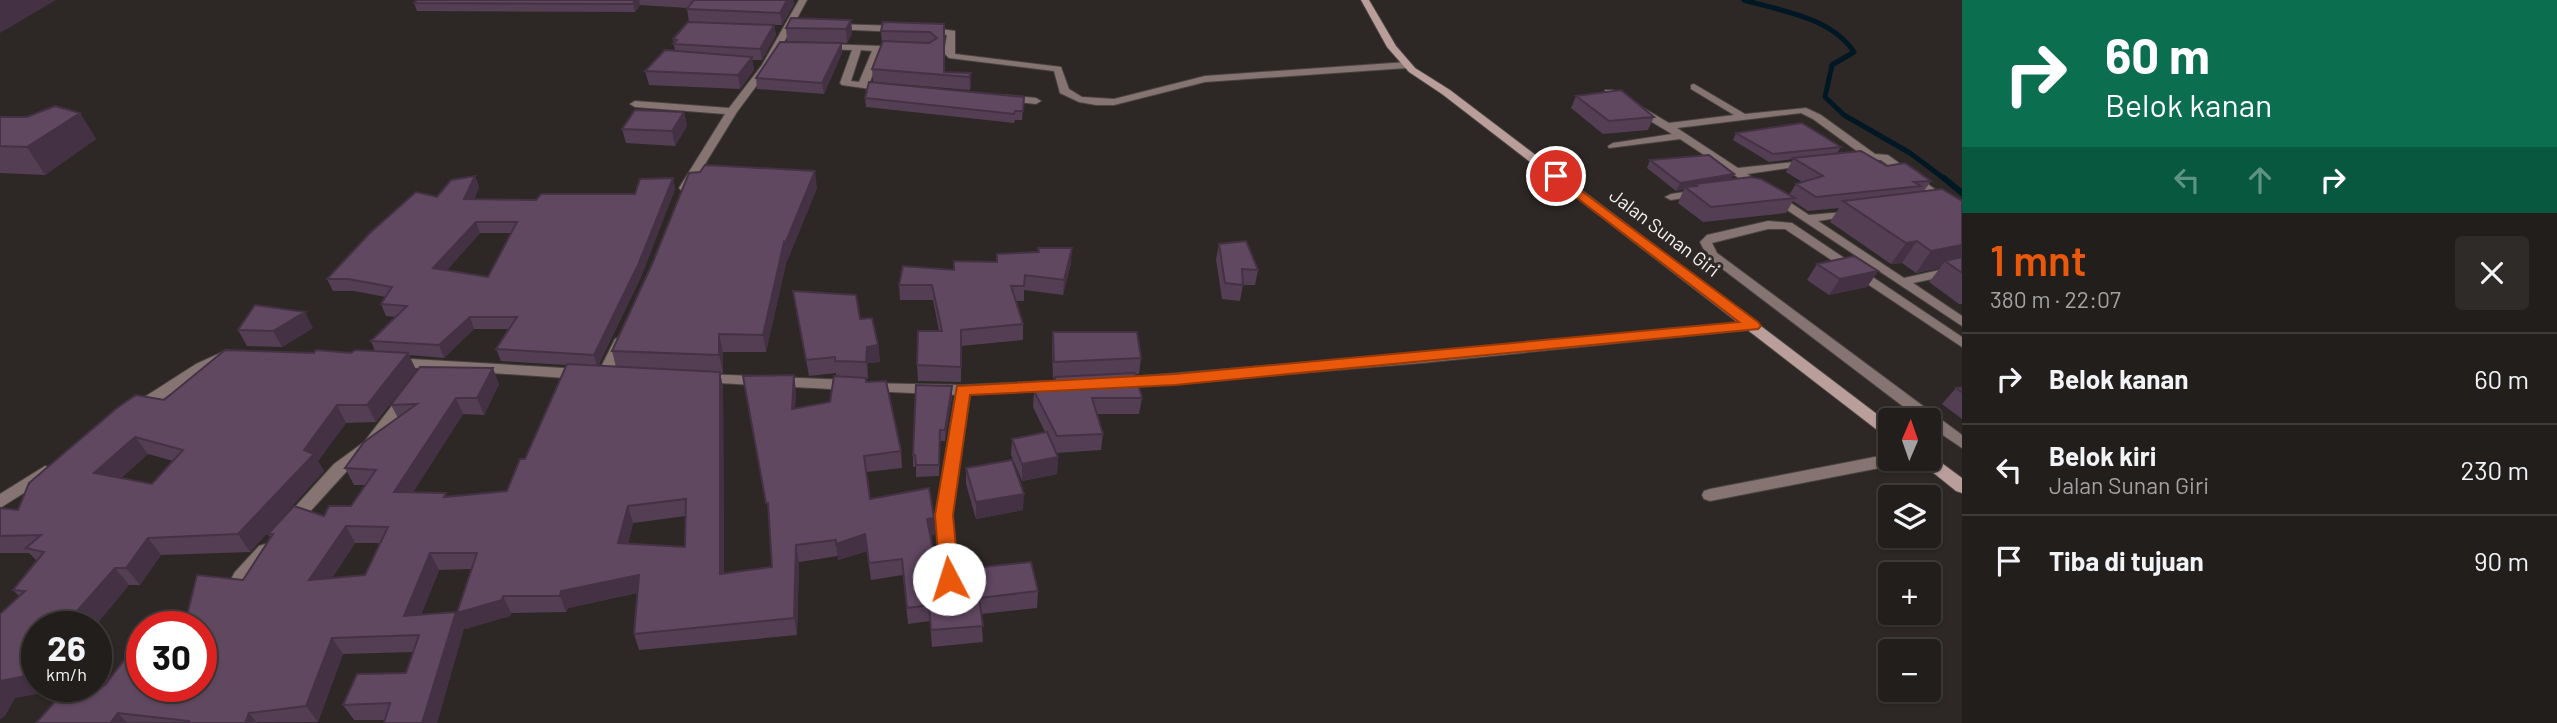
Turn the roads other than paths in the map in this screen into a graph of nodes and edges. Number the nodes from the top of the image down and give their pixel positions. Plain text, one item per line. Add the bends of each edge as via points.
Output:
1 (803, 0) edge
2 (1365, 0) edge
3 (803, 26) edge
4 (816, 26) edge
5 (788, 28) junction
6 (907, 29) edge
7 (920, 30) edge
8 (773, 31) edge
9 (777, 47) junction
10 (790, 47) edge
11 (817, 47) edge
12 (857, 48) junction
13 (878, 48) junction
14 (891, 48) edge
15 (1407, 65) junction
16 (752, 66) edge
17 (766, 66) junction
18 (863, 86) junction
19 (1694, 87) dead end
20 (897, 89) edge
21 (1611, 95) edge
22 (994, 97) edge
23 (1036, 101) dead end
24 (635, 104) dead end
25 (732, 111) junction
26 (1741, 115) junction
27 (1667, 126) junction
28 (1682, 136) junction
29 (1613, 146) dead end
30 (1870, 155) junction
31 (1833, 159) edge
32 (1819, 161) edge
33 (1737, 172) junction
34 (1755, 184) junction
35 (1731, 188) edge
36 (1707, 191) edge
37 (1671, 197) dead end
38 (1944, 202) junction
39 (678, 204) edge
40 (1930, 204) edge
41 (1862, 212) edge
42 (1962, 215) edge
43 (1807, 219) junction
44 (1962, 269) edge
45 (1902, 282) junction
46 (1962, 322) edge
47 (1753, 326) junction
48 (626, 330) edge
49 (1962, 343) edge
50 (240, 353) edge
51 (375, 361) edge
52 (430, 365) junction
53 (685, 378) edge
54 (963, 390) junction
55 (119, 421) edge
56 (1878, 423) edge
57 (1962, 443) edge
58 (1878, 462) edge
59 (54, 466) edge
60 (1941, 471) edge
61 (1962, 487) edge
62 (1710, 495) dead end
63 (0, 502) edge
64 (242, 577) edge
65 (949, 579) edge

1 - 5 street
2 - 15 street, Jalan Sunan Giri
3 - 5 street
4 - 6 street
5 - 8 street
5 - 9 street
7 - 15 street via 952,33 949,53 953,56 1058,69 1064,91 1084,100 1152,96 1205,79
9 - 10 street
9 - 17 street
11 - 12 street
12 - 13 street
12 - 18 street via 845,83
13 - 14 street
13 - 18 street
15 - 47 street, Jalan Sunan Giri
16 - 17 street
17 - 25 street
18 - 20 street
19 - 26 street
21 - 27 street
22 - 23 street
24 - 25 street
25 - 39 street via 688,179
26 - 27 street
26 - 30 street via 1802,110
27 - 28 street
28 - 29 street
28 - 33 street
30 - 31 street
30 - 38 street via 1884,157
32 - 33 street
33 - 34 street
34 - 35 street
34 - 43 street
36 - 37 street
38 - 40 street
38 - 42 street
41 - 43 street
43 - 45 street
44 - 45 street
45 - 46 street
47 - 54 street via 1394,361
47 - 56 street, Jalan Sunan Giri
48 - 52 street via 611,375
49 - 57 street via 1788,226 1768,225 1706,242 1712,255
50 - 55 street via 216,358
51 - 52 street
52 - 64 street via 369,446 340,468
53 - 54 street
54 - 65 street via 945,507
58 - 62 street
59 - 63 street
60 - 61 street

